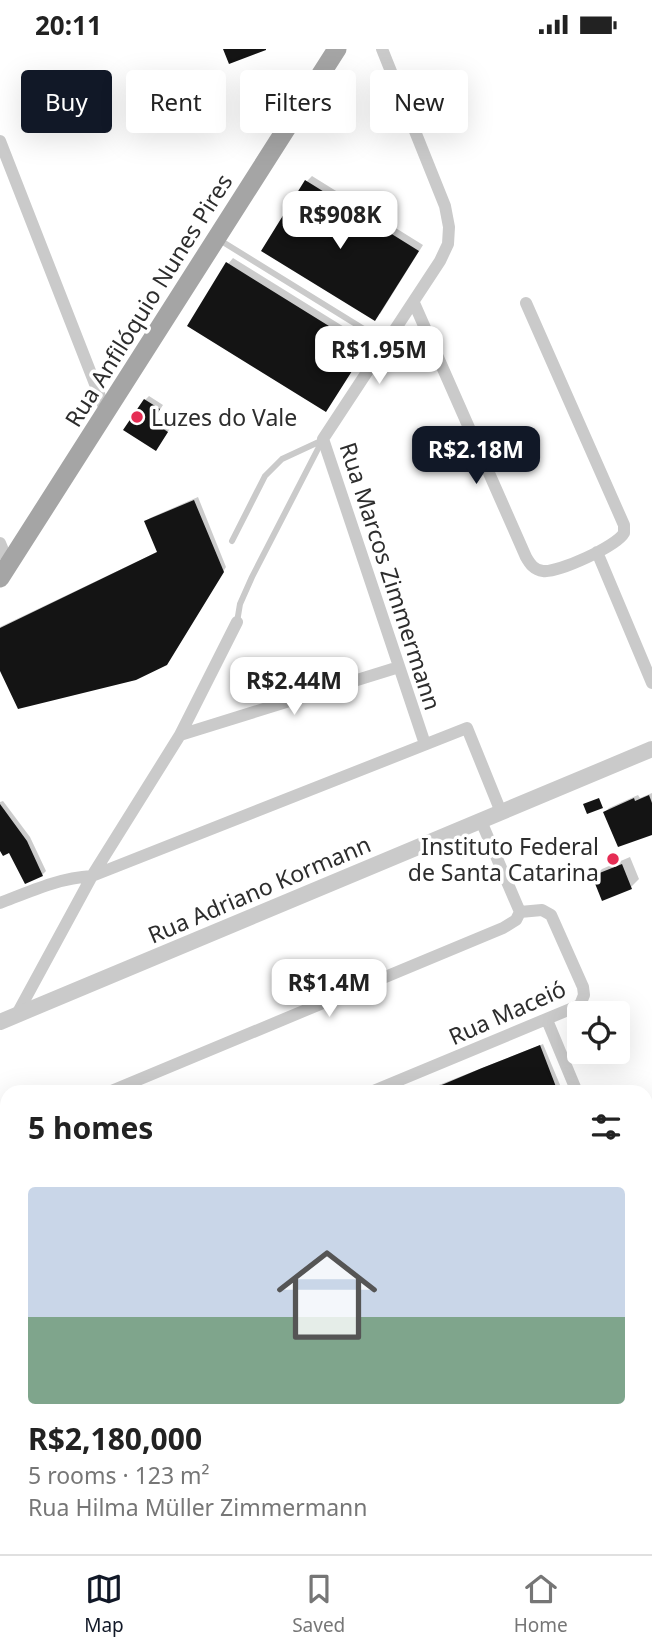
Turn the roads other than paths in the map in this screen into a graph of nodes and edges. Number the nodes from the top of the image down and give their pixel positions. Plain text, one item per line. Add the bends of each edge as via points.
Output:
1 (337, 49) edge
2 (382, 49) edge
3 (0, 141) edge
4 (216, 238) junction
5 (414, 303) junction
6 (526, 303) dead end
7 (367, 331) dead end
8 (106, 412) junction
9 (323, 439) junction
10 (232, 541) dead end
11 (0, 543) edge
12 (597, 552) junction
13 (4, 572) edge
14 (237, 622) joint
15 (399, 667) junction
16 (652, 683) edge
17 (180, 735) junction
18 (425, 744) junction
19 (652, 749) edge
20 (502, 812) junction
21 (481, 821) junction
22 (92, 876) junction
23 (0, 903) edge
24 (520, 912) junction
25 (17, 1014) junction
26 (547, 1020) junction
27 (0, 1022) edge
28 (125, 1085) edge
29 (388, 1085) edge
30 (575, 1085) edge

1 - 4 main road, Rua Anfilóquio Nunes Pires
2 - 5 street, Rua Marcos Zimmermann via 436,179 449,227 444,253
3 - 8 street
4 - 7 lane
4 - 8 main road, Rua Anfilóquio Nunes Pires
5 - 9 street, Rua Marcos Zimmermann
5 - 12 street via 530,564 545,572
6 - 12 street via 624,525 621,539
8 - 13 main road, Rua Anfilóquio Nunes Pires
9 - 10 lane via 282,459 265,477
9 - 14 lane via 252,577
9 - 15 street, Rua Marcos Zimmermann
11 - 13 street
12 - 16 street
14 - 17 street
15 - 17 street
15 - 18 street, Rua Marcos Zimmermann
17 - 22 street
18 - 20 street via 467,728
18 - 22 street
19 - 20 street, Rua Adriano Kormann
20 - 21 street, Rua Adriano Kormann
21 - 24 street
21 - 25 street, Rua Adriano Kormann
22 - 23 street via 50,883
22 - 25 street
24 - 26 street, Rua Maceió via 542,910 551,915 584,991 577,1007
24 - 28 street via 503,928
25 - 27 street, Rua Adriano Kormann
26 - 29 street, Rua Maceió
26 - 30 street

